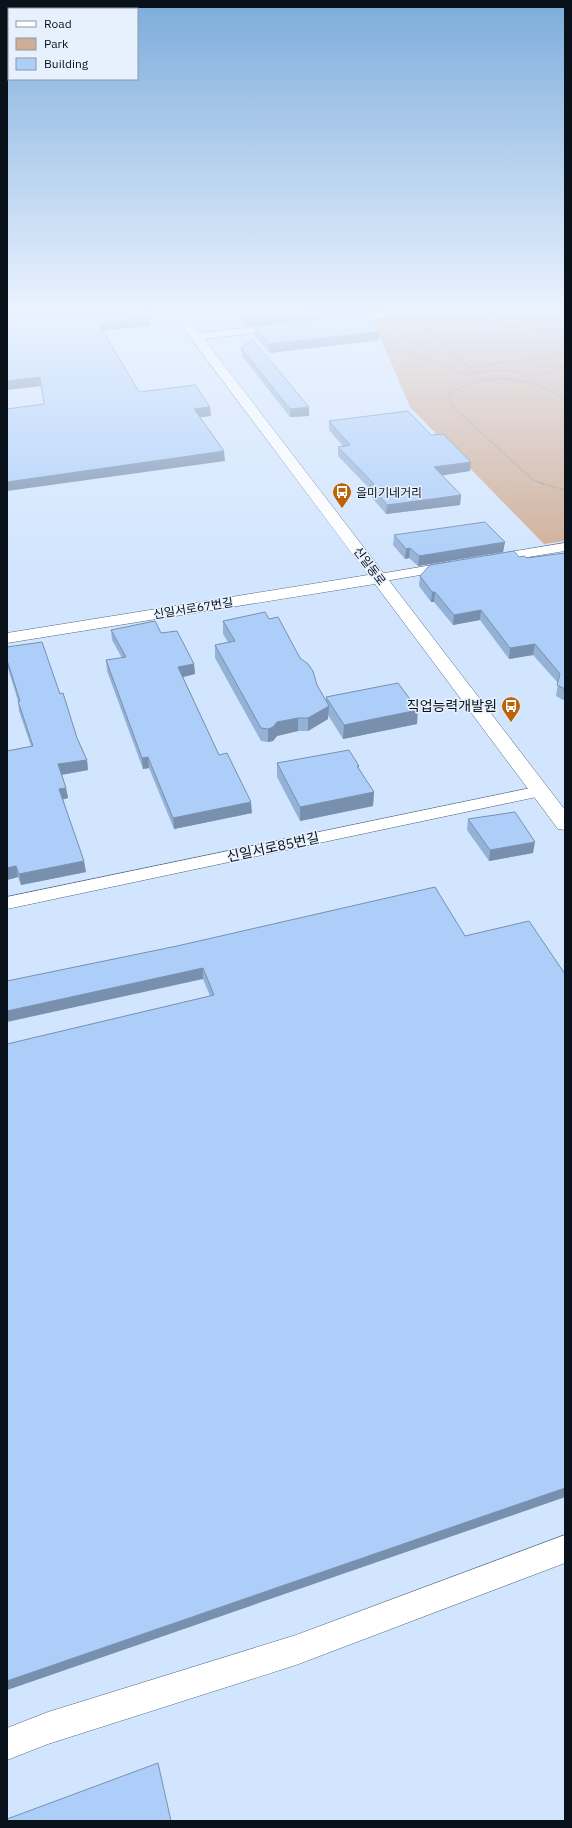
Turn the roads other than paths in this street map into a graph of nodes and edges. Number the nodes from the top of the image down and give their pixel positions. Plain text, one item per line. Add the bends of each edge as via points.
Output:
1 (240, 394) edge
2 (565, 547) edge
3 (479, 561) edge
4 (464, 564) edge
5 (379, 578) junction
6 (7, 638) edge
7 (540, 791) junction
8 (565, 824) edge
9 (7, 903) edge
10 (565, 1549) edge
11 (7, 1744) edge

1 - 5 main road, 신일동로
2 - 3 street
4 - 5 street
5 - 6 main road, 신일서로67번길
5 - 7 main road, 신일동로
7 - 8 main road, 신일동로
7 - 9 street, 신일서로85번길
10 - 11 street via 296,1650 48,1728

